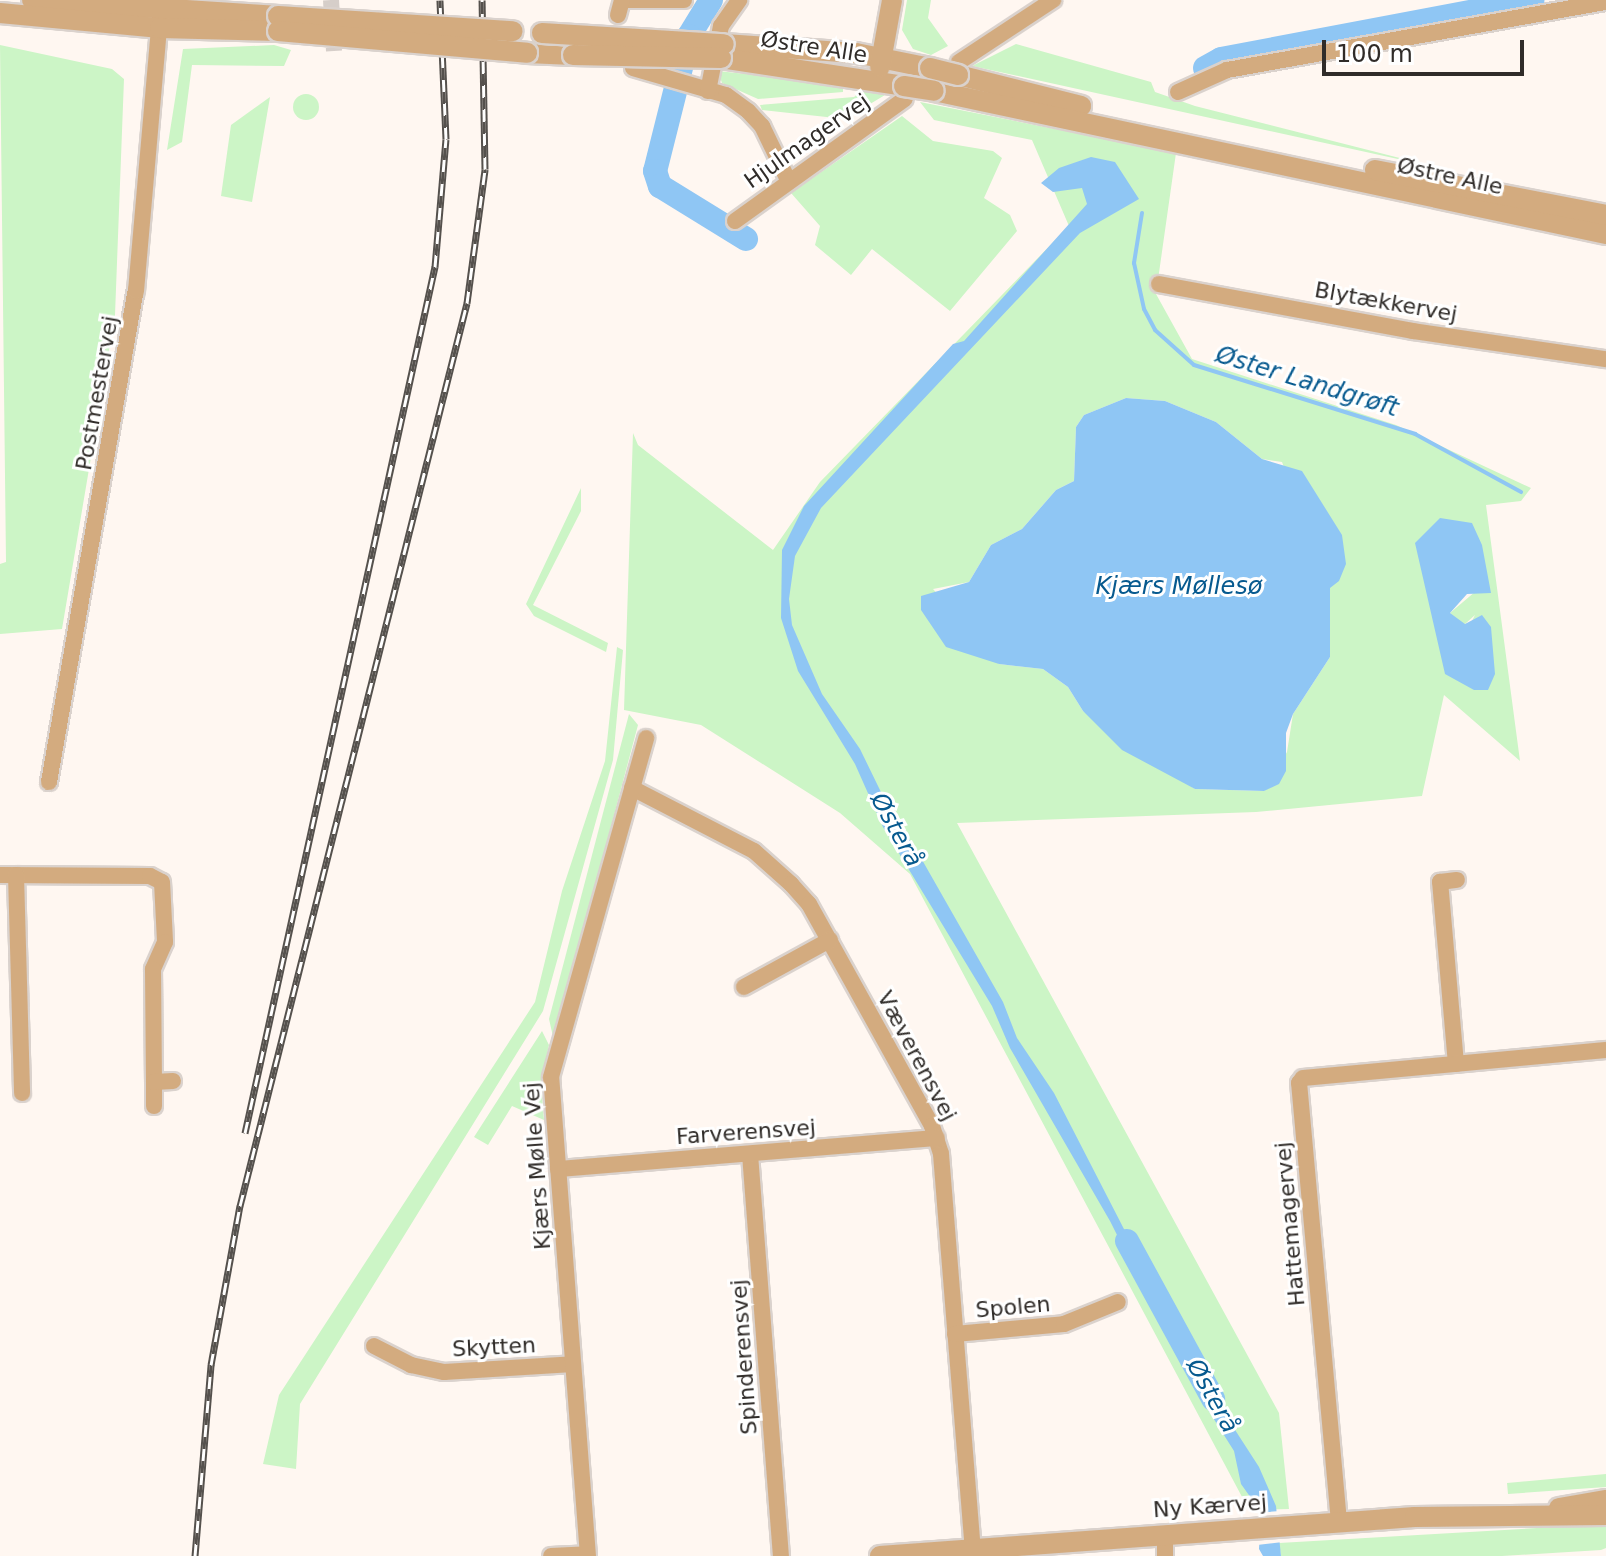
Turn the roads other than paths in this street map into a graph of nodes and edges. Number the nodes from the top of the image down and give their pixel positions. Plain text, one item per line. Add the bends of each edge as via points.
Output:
1 (32, 0) edge
2 (684, 0) edge
3 (739, 0) edge
4 (892, 0) edge
5 (1053, 0) edge
6 (637, 1) edge
7 (1606, 2) edge
8 (0, 13) edge
9 (160, 18) junction
10 (723, 51) junction
11 (882, 56) junction
12 (633, 68) dead end
13 (958, 68) junction
14 (877, 81) junction
15 (708, 91) junction
16 (904, 92) junction
17 (1178, 92) dead end
18 (788, 180) junction
19 (1606, 215) edge
20 (735, 221) dead end
21 (1606, 234) edge
22 (1159, 284) dead end
23 (1606, 359) edge
24 (646, 738) dead end
25 (49, 782) dead end
26 (632, 788) junction
27 (8, 875) edge
28 (1457, 880) dead end
29 (830, 940) junction
30 (744, 987) dead end
31 (1606, 1050) edge
32 (1456, 1064) junction
33 (173, 1081) dead end
34 (154, 1082) junction
35 (22, 1093) dead end
36 (154, 1106) dead end
37 (937, 1138) junction
38 (750, 1154) junction
39 (558, 1169) junction
40 (1118, 1302) dead end
41 (955, 1334) junction
42 (374, 1346) dead end
43 (573, 1364) junction
44 (1606, 1500) edge
45 (1544, 1512) junction
46 (1606, 1515) edge
47 (1339, 1522) junction
48 (1165, 1534) junction
49 (973, 1552) edge
50 (588, 1555) edge
51 (551, 1556) edge
52 (781, 1556) edge
53 (880, 1556) edge
54 (1165, 1556) edge

1 - 9 street, Østre Alle
2 - 6 street
3 - 15 street via 721,26
4 - 11 street
5 - 13 street
7 - 17 street via 1227,70
8 - 9 street, Østre Alle
9 - 10 street, Østre Alle, bridge via 278,24 492,51
9 - 25 street, Postmestervej via 136,291
10 - 11 street, Østre Alle
10 - 14 street, Østre Alle
11 - 13 street, Østre Alle, bridge via 930,68
11 - 14 street
12 - 15 street
13 - 19 street, Østre Alle via 1150,122
14 - 16 street, Østre Alle
15 - 18 street via 726,95 756,118
16 - 18 street, Hjulmagervej
16 - 21 street, Østre Alle, bridge via 934,91
18 - 20 street, Hjulmagervej
22 - 23 street, Blytækkervej via 1413,331
24 - 26 street, Kjærs Mølle Vej
26 - 29 street, Væverensvej via 754,851 809,904
26 - 39 street, Kjærs Mølle Vej via 553,1065
27 - 34 street via 150,876 162,882 165,942 153,969
27 - 35 street
28 - 32 street via 1440,882
29 - 30 street
29 - 37 street, Væverensvej
31 - 32 street, Hattemagervej
32 - 47 street, Hattemagervej via 1303,1078 1299,1083
33 - 34 street
34 - 36 street
37 - 38 street, Farverensvej
37 - 41 street, Væverensvej
38 - 39 street, Farverensvej
38 - 52 street, Spinderensvej
39 - 43 street, Kjærs Mølle Vej
40 - 41 street, Spolen via 1064,1324
41 - 49 street, Væverensvej
42 - 43 street, Skytten via 411,1365 444,1372
43 - 50 street, Kjærs Mølle Vej
44 - 45 street, Ny Kærvej
45 - 46 street, Ny Kærvej
45 - 47 street, Ny Kærvej
47 - 48 street, Ny Kærvej
48 - 49 street, Ny Kærvej
48 - 54 street
49 - 53 street, Ny Kærvej
50 - 51 street

